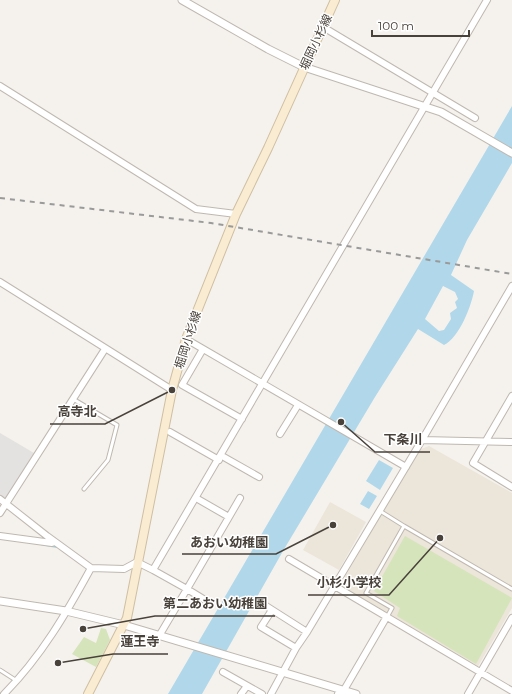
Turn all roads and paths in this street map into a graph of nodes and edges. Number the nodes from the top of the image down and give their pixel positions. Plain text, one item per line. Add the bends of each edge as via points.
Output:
1 (182, 0) edge
2 (335, 0) edge
3 (488, 0) edge
4 (323, 27) junction
5 (304, 67) junction
6 (0, 86) edge
7 (434, 94) junction
8 (425, 106) junction
9 (475, 118) dead end
10 (512, 153) edge
11 (236, 214) junction
12 (0, 282) edge
13 (512, 285) edge
14 (186, 339) junction
15 (105, 349) junction
16 (203, 349) junction
17 (263, 384) junction
18 (172, 390) junction
19 (512, 396) edge
20 (73, 399) junction
21 (298, 405) junction
22 (242, 419) junction
23 (170, 432) dead end
24 (280, 434) dead end
25 (422, 440) junction
26 (485, 442) junction
27 (512, 442) edge
28 (220, 458) junction
29 (406, 467) junction
30 (258, 477) dead end
31 (512, 487) edge
32 (84, 489) dead end
33 (196, 498) junction
34 (240, 498) dead end
35 (0, 499) edge
36 (7, 503) junction
37 (379, 510) junction
38 (0, 513) edge
39 (229, 517) junction
40 (404, 526) junction
41 (0, 536) edge
42 (55, 542) junction
43 (289, 559) dead end
44 (137, 562) junction
45 (92, 568) junction
46 (153, 570) junction
47 (335, 587) junction
48 (187, 589) junction
49 (512, 589) edge
50 (205, 600) dead end
51 (0, 601) edge
52 (263, 604) dead end
53 (272, 610) junction
54 (66, 611) junction
55 (386, 618) junction
56 (511, 621) edge
57 (124, 625) junction
58 (307, 632) junction
59 (159, 636) junction
60 (296, 648) junction
61 (0, 670) edge
62 (223, 672) dead end
63 (282, 673) junction
64 (480, 673) junction
65 (17, 681) junction
66 (247, 686) junction
67 (341, 692) edge
68 (511, 692) edge
69 (4, 694) edge
70 (88, 694) edge
71 (241, 694) edge
72 (262, 694) edge
73 (271, 694) edge
74 (356, 694) edge
75 (468, 694) edge

1 - 5 street
2 - 4 main road, 堀岡小杉線
3 - 7 street
4 - 5 main road, 堀岡小杉線
4 - 7 street
5 - 8 street
5 - 11 main road, 堀岡小杉線
6 - 11 street via 196,209
7 - 8 street
7 - 9 street
8 - 10 street via 450,117
8 - 17 street
11 - 14 main road, 堀岡小杉線
12 - 15 street
13 - 25 street
14 - 16 street
14 - 18 main road, 堀岡小杉線
15 - 18 street
15 - 20 street
16 - 17 street
16 - 22 street via 182,385
17 - 21 street
17 - 22 street
18 - 44 main road, 堀岡小杉線
19 - 26 street
20 - 32 lane via 117,425 108,460
20 - 36 street
21 - 24 street
21 - 29 street
22 - 28 street
23 - 28 street
25 - 26 street
25 - 29 street
26 - 27 street
26 - 31 street via 473,463
28 - 30 street
28 - 33 street
29 - 37 street
33 - 39 street
33 - 46 street
34 - 39 street
35 - 36 street
36 - 38 street
36 - 42 street
37 - 40 lane
37 - 47 street
39 - 48 street
40 - 49 lane
40 - 55 lane via 366,593 392,608
41 - 42 street via 52,544
42 - 45 street
43 - 47 street
44 - 45 street via 124,569
44 - 46 street
44 - 57 main road, 堀岡小杉線
45 - 54 street
46 - 48 street
47 - 55 street
47 - 58 street
48 - 50 street
48 - 59 street
51 - 54 street
52 - 53 street
53 - 58 street
53 - 60 street via 261,627
54 - 57 street
54 - 65 street via 31,666
55 - 64 street
55 - 67 street
56 - 64 street
57 - 59 street
57 - 70 main road, 堀岡小杉線
58 - 60 street
59 - 63 street
60 - 63 street
61 - 65 lane
62 - 66 street
63 - 67 street
63 - 73 street
64 - 68 street
64 - 75 street
65 - 69 street
66 - 71 street
66 - 72 street
67 - 74 street

